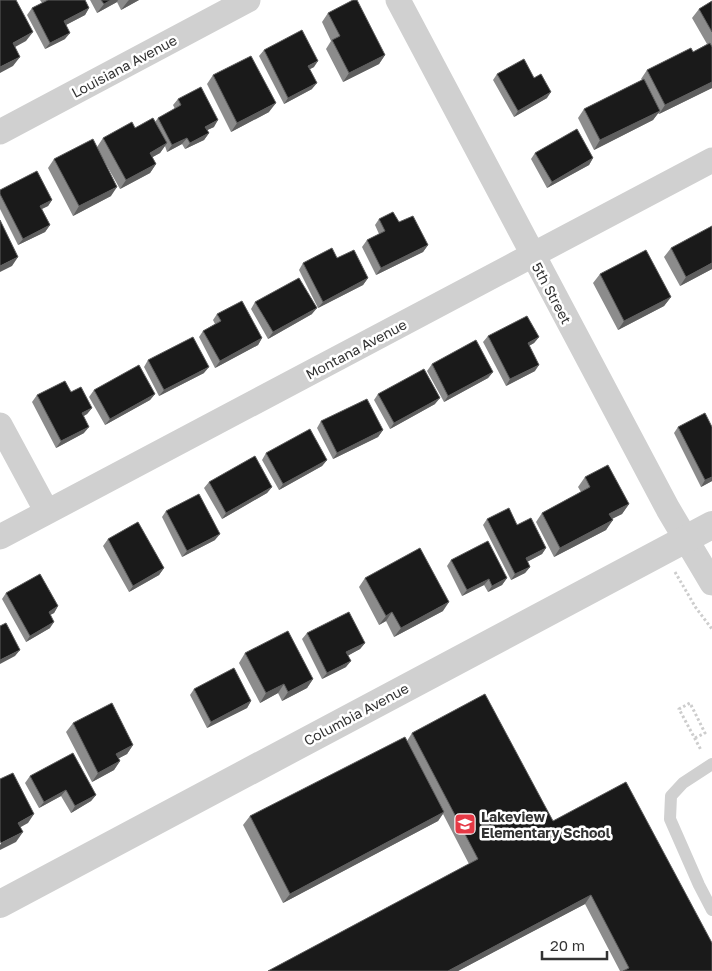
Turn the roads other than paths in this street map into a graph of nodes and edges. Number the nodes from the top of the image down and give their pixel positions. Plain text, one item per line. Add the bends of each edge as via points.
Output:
1 (248, 0) edge
2 (398, 0) edge
3 (0, 132) edge
4 (712, 160) edge
5 (533, 256) junction
6 (0, 425) edge
7 (47, 512) junction
8 (712, 525) edge
9 (0, 537) edge
10 (685, 539) junction
11 (712, 583) edge
12 (712, 764) edge
13 (0, 904) edge
14 (712, 910) edge

1 - 3 street, Louisiana Avenue
2 - 5 street, 5th Street
4 - 5 street, Montana Avenue
5 - 7 street, Montana Avenue
5 - 10 street, 5th Street
6 - 7 street
7 - 9 street, Montana Avenue
8 - 10 street, Columbia Avenue
10 - 11 street, 5th Street
10 - 13 street, Columbia Avenue
12 - 14 lane via 683,783 671,796 670,819

